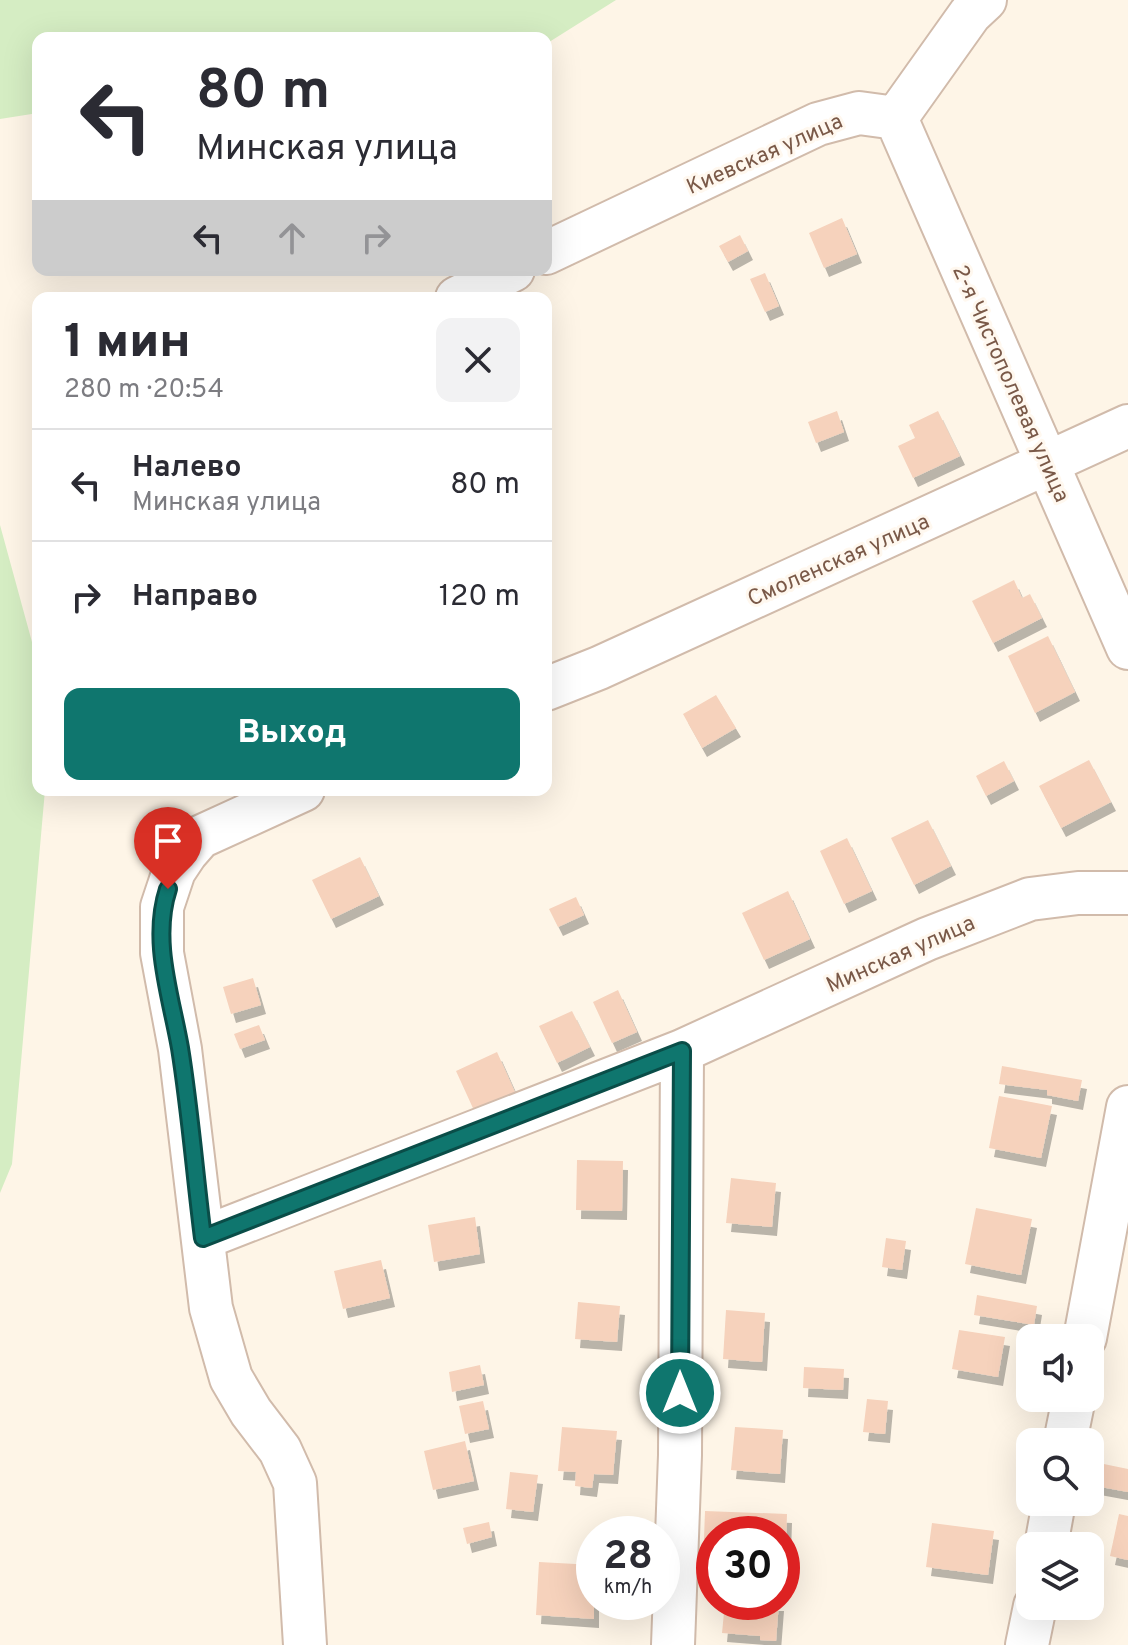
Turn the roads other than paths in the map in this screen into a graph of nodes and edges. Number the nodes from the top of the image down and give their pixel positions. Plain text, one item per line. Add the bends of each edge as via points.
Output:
1 (985, 0) edge
2 (896, 118) junction
3 (552, 250) edge
4 (501, 276) edge
5 (469, 292) edge
6 (1128, 426) edge
7 (1047, 464) junction
8 (1128, 648) edge
9 (552, 687) edge
10 (290, 796) edge
11 (1128, 893) edge
12 (682, 1051) junction
13 (1128, 1107) edge
14 (203, 1238) junction
15 (1088, 1324) edge
16 (1032, 1620) edge
17 (305, 1645) edge
18 (673, 1645) edge
19 (1027, 1645) edge

1 - 2 street
2 - 3 street, Киевская улица via 859,113 818,124
2 - 7 street, 2-я Чистополевая улица
4 - 5 street
6 - 7 street, Смоленская улица
7 - 8 street, 2-я Чистополевая улица
7 - 9 street, Смоленская улица
10 - 14 street via 200,837 174,871 162,907 162,953 180,1049
11 - 12 street, Минская улица via 1030,899 927,939
12 - 14 street, Минская улица
12 - 18 street via 680,1455
13 - 15 street
14 - 17 street via 211,1308 231,1378 280,1450 295,1483
16 - 19 street

